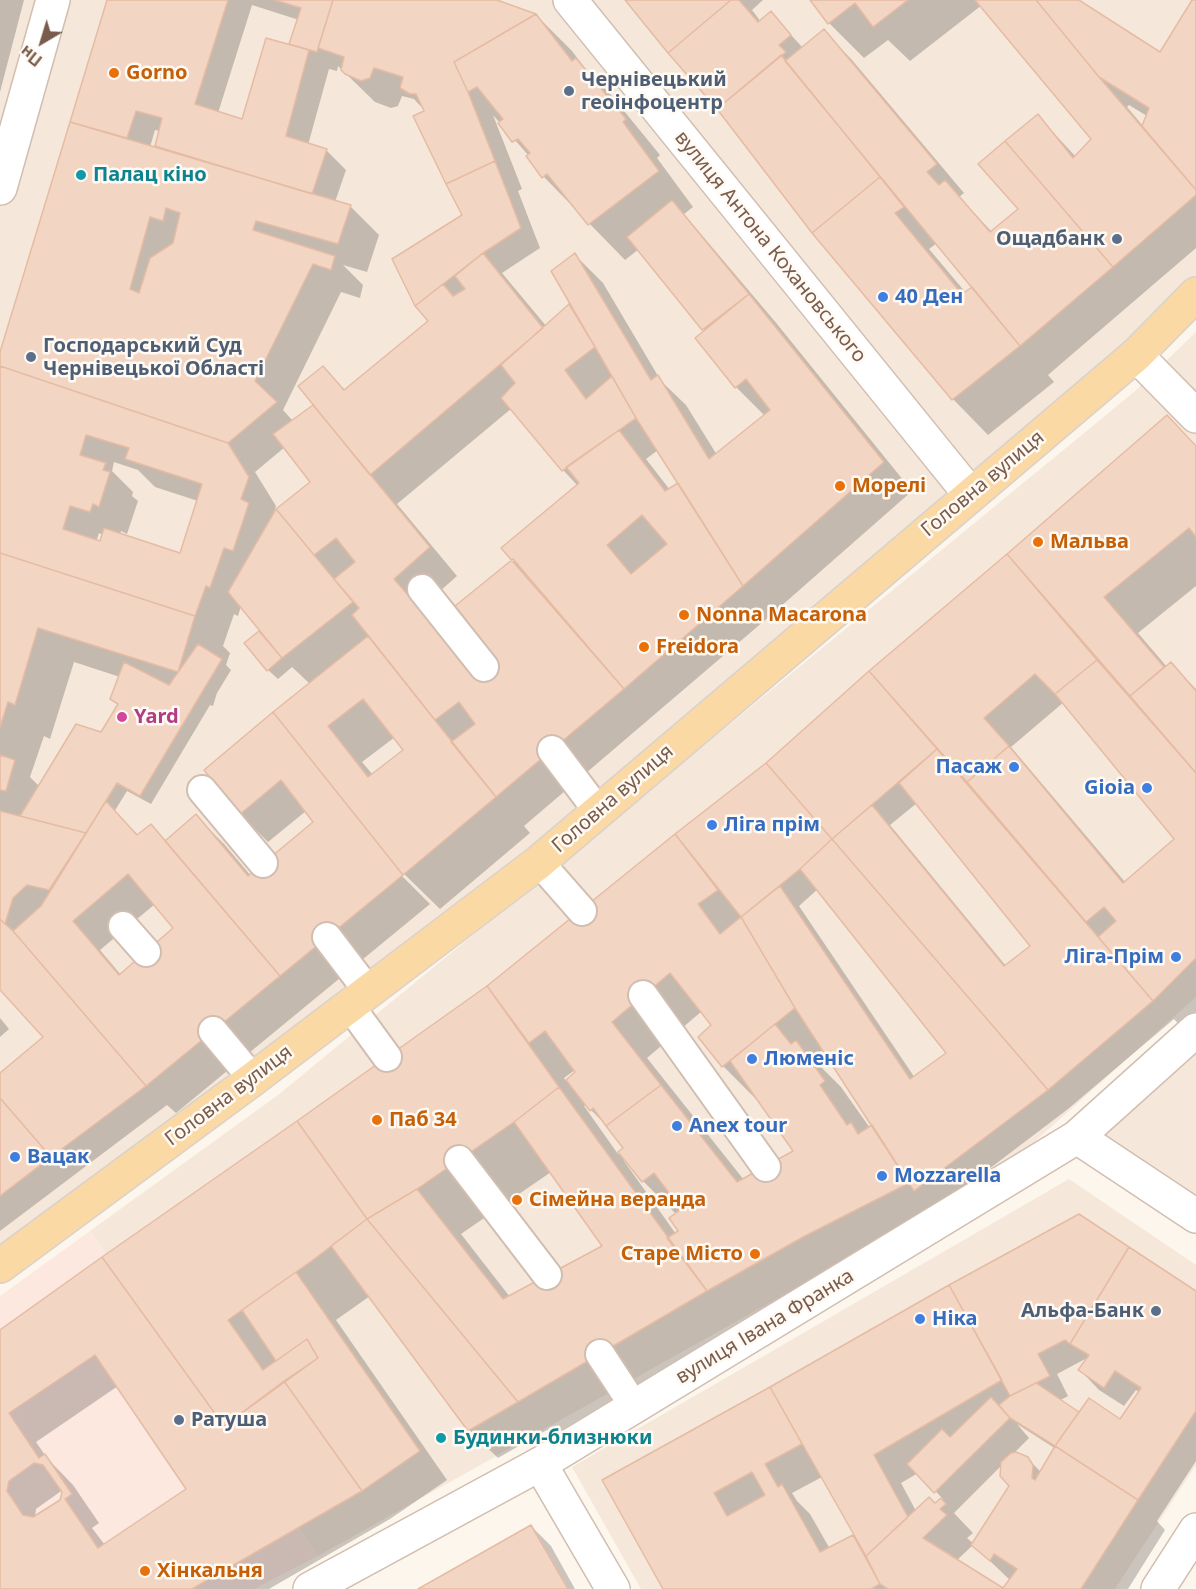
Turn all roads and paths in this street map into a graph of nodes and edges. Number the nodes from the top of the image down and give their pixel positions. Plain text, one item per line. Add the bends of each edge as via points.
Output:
1 (53, 0) edge
2 (570, 0) edge
3 (0, 188) edge
4 (1196, 294) edge
5 (1136, 355) junction
6 (1196, 416) edge
7 (970, 494) junction
8 (422, 589) dead end
9 (484, 667) dead end
10 (552, 750) dead end
11 (202, 790) dead end
12 (598, 811) junction
13 (539, 862) junction
14 (264, 864) dead end
15 (582, 911) dead end
16 (123, 926) dead end
17 (327, 937) dead end
18 (146, 952) dead end
19 (644, 995) dead end
20 (359, 998) junction
21 (1196, 1030) edge
22 (213, 1031) dead end
23 (387, 1058) dead end
24 (253, 1079) junction
25 (1077, 1137) junction
26 (459, 1160) dead end
27 (766, 1167) dead end
28 (1196, 1216) edge
29 (0, 1266) edge
30 (547, 1275) dead end
31 (600, 1354) dead end
32 (634, 1406) junction
33 (540, 1464) junction
34 (1196, 1530) edge
35 (310, 1589) edge
36 (613, 1589) edge
37 (1158, 1589) edge

1 - 3 street
2 - 7 street, вулиця Антона Кохановського
4 - 5 main road, Головна вулиця
5 - 6 street
5 - 7 main road, Головна вулиця
7 - 12 main road, Головна вулиця
8 - 9 lane
10 - 12 lane
11 - 14 lane
12 - 13 main road, Головна вулиця
13 - 15 lane
13 - 20 main road, Головна вулиця
16 - 18 lane
17 - 20 lane
19 - 27 lane
20 - 23 lane
20 - 24 main road, Головна вулиця
21 - 25 street, вулиця Івана Франка
22 - 24 lane
24 - 29 main road, Головна вулиця
25 - 28 street
25 - 32 street, вулиця Івана Франка
26 - 30 lane
31 - 32 lane
32 - 33 street, вулиця Івана Франка
33 - 35 street, вулиця Івана Франка
33 - 36 street
34 - 37 street

